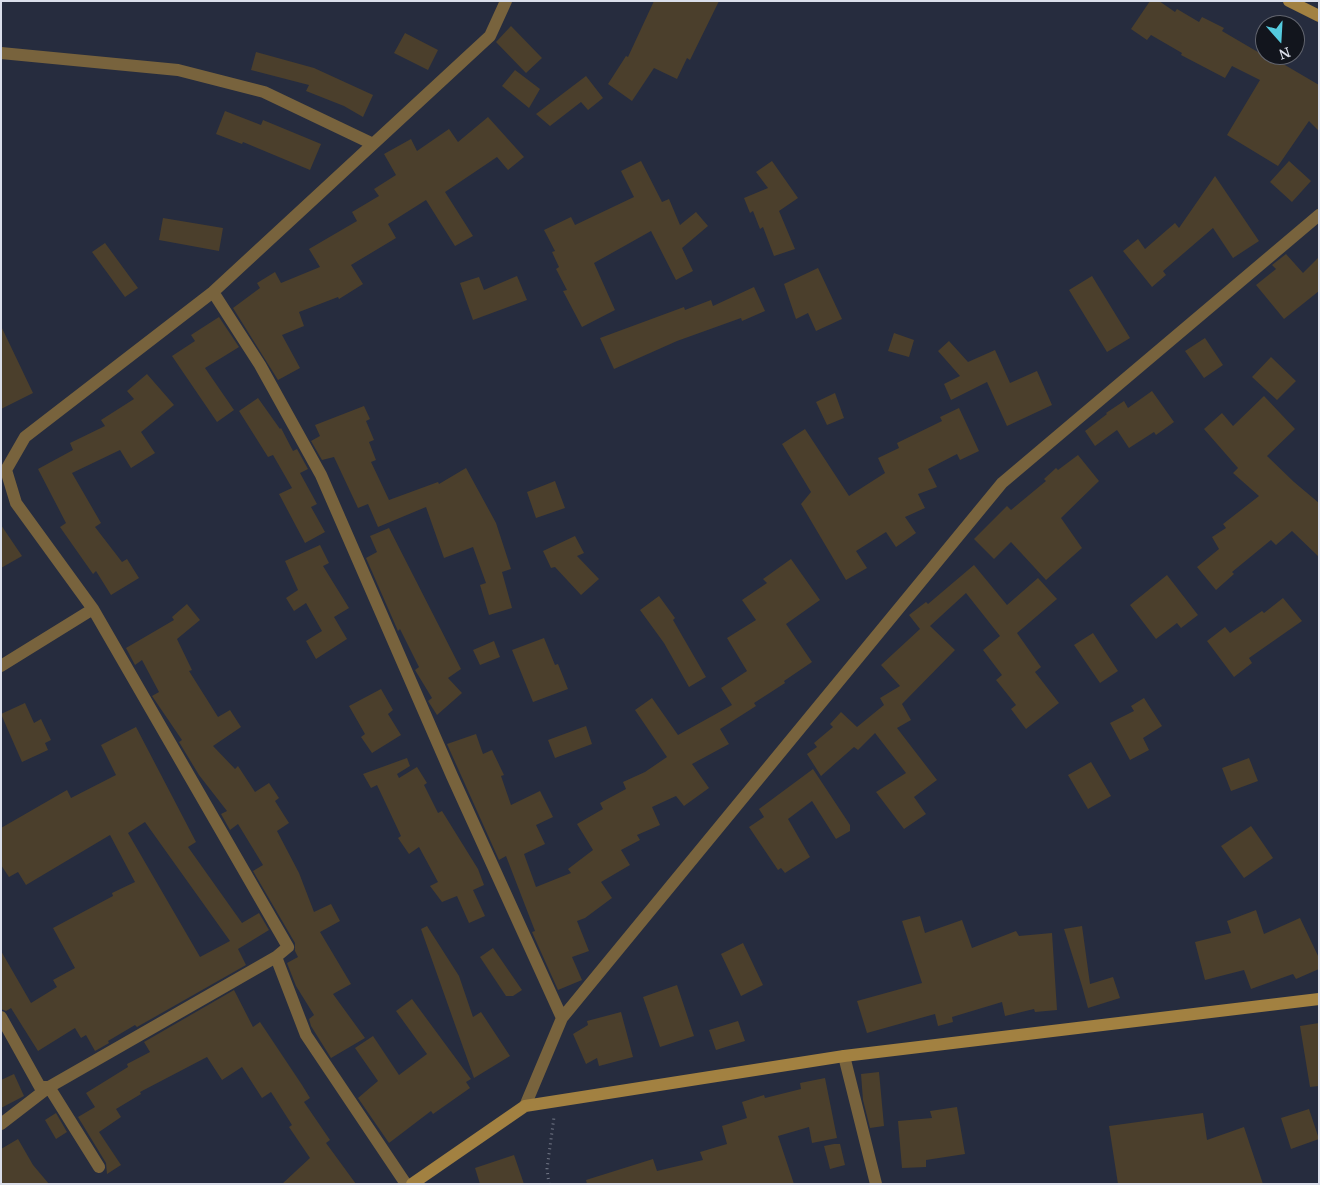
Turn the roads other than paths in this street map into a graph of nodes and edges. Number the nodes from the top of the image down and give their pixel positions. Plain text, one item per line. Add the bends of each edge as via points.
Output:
1 (506, 1) edge
2 (1289, 1) edge
3 (1319, 16) edge
4 (1, 53) edge
5 (373, 144) junction
6 (1319, 215) edge
7 (213, 292) junction
8 (93, 609) junction
9 (1, 666) edge
10 (276, 957) junction
11 (1319, 999) edge
12 (1, 1017) edge
13 (562, 1018) junction
14 (844, 1056) junction
15 (49, 1087) junction
16 (525, 1106) junction
17 (1, 1124) edge
18 (98, 1167) dead end
19 (406, 1184) edge
20 (412, 1184) edge
21 (876, 1184) edge

1 - 5 street via 490,36
2 - 3 main road
4 - 5 street via 178,70 264,92
5 - 7 street
6 - 13 street via 1002,483
7 - 8 street via 25,437 6,470 16,503
7 - 13 street via 260,365 321,475
8 - 9 street
8 - 10 street via 288,947
10 - 15 street
10 - 19 street via 306,1034
11 - 14 main road
12 - 15 street via 40,1087
13 - 16 street
14 - 16 main road
14 - 21 street
15 - 17 street
15 - 18 street
16 - 20 main road

